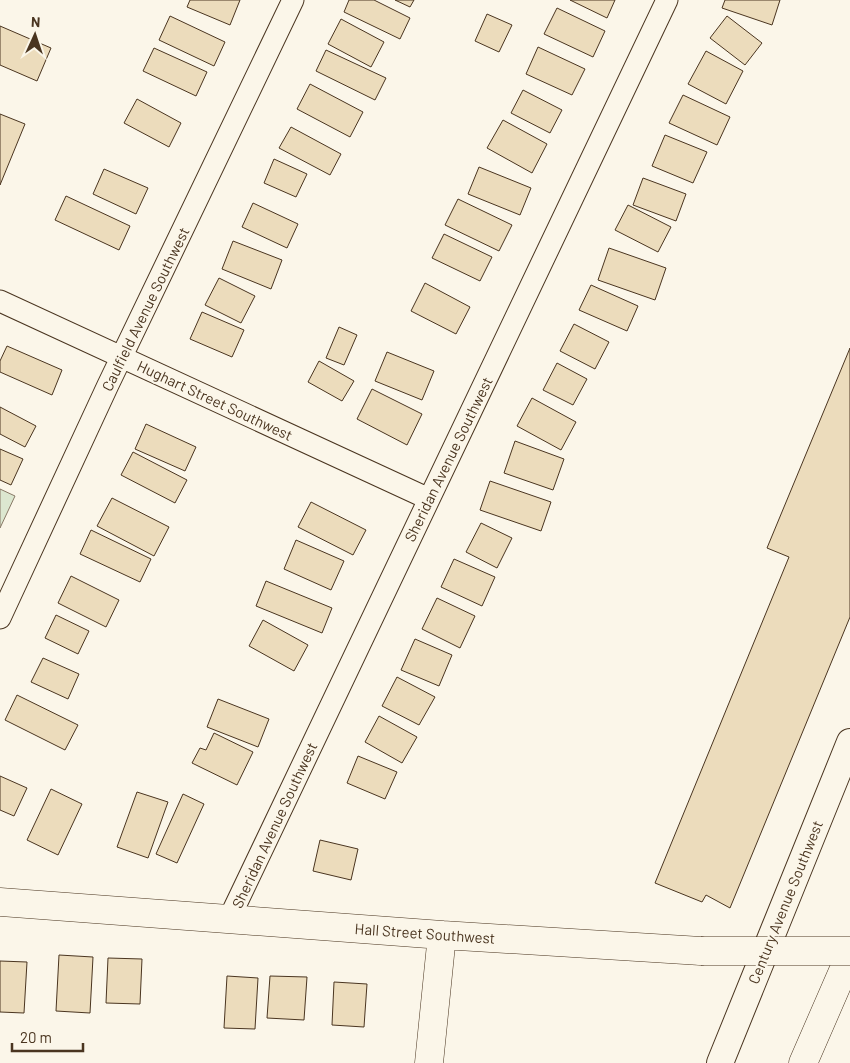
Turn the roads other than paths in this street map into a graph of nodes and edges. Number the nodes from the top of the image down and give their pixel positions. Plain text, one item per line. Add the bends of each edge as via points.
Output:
1 (293, 0) edge
2 (667, 0) edge
3 (0, 301) edge
4 (122, 357) junction
5 (429, 499) junction
6 (0, 618) edge
7 (850, 742) edge
8 (0, 902) edge
9 (229, 919) junction
10 (442, 935) junction
11 (850, 953) edge
12 (429, 1063) edge
13 (720, 1063) edge
14 (803, 1063) edge

1 - 4 street, Caulfield Avenue Southwest
2 - 5 street, Sheridan Avenue Southwest
3 - 4 street, Hughart Street Southwest
4 - 5 street, Hughart Street Southwest
4 - 6 street, Caulfield Avenue Southwest
5 - 9 street, Sheridan Avenue Southwest
7 - 13 street, Century Avenue Southwest
8 - 9 main road, Hall Street Southwest
9 - 10 main road, Hall Street Southwest
10 - 11 main road, Hall Street Southwest, bridge via 701,951
10 - 12 main road
11 - 14 main road

